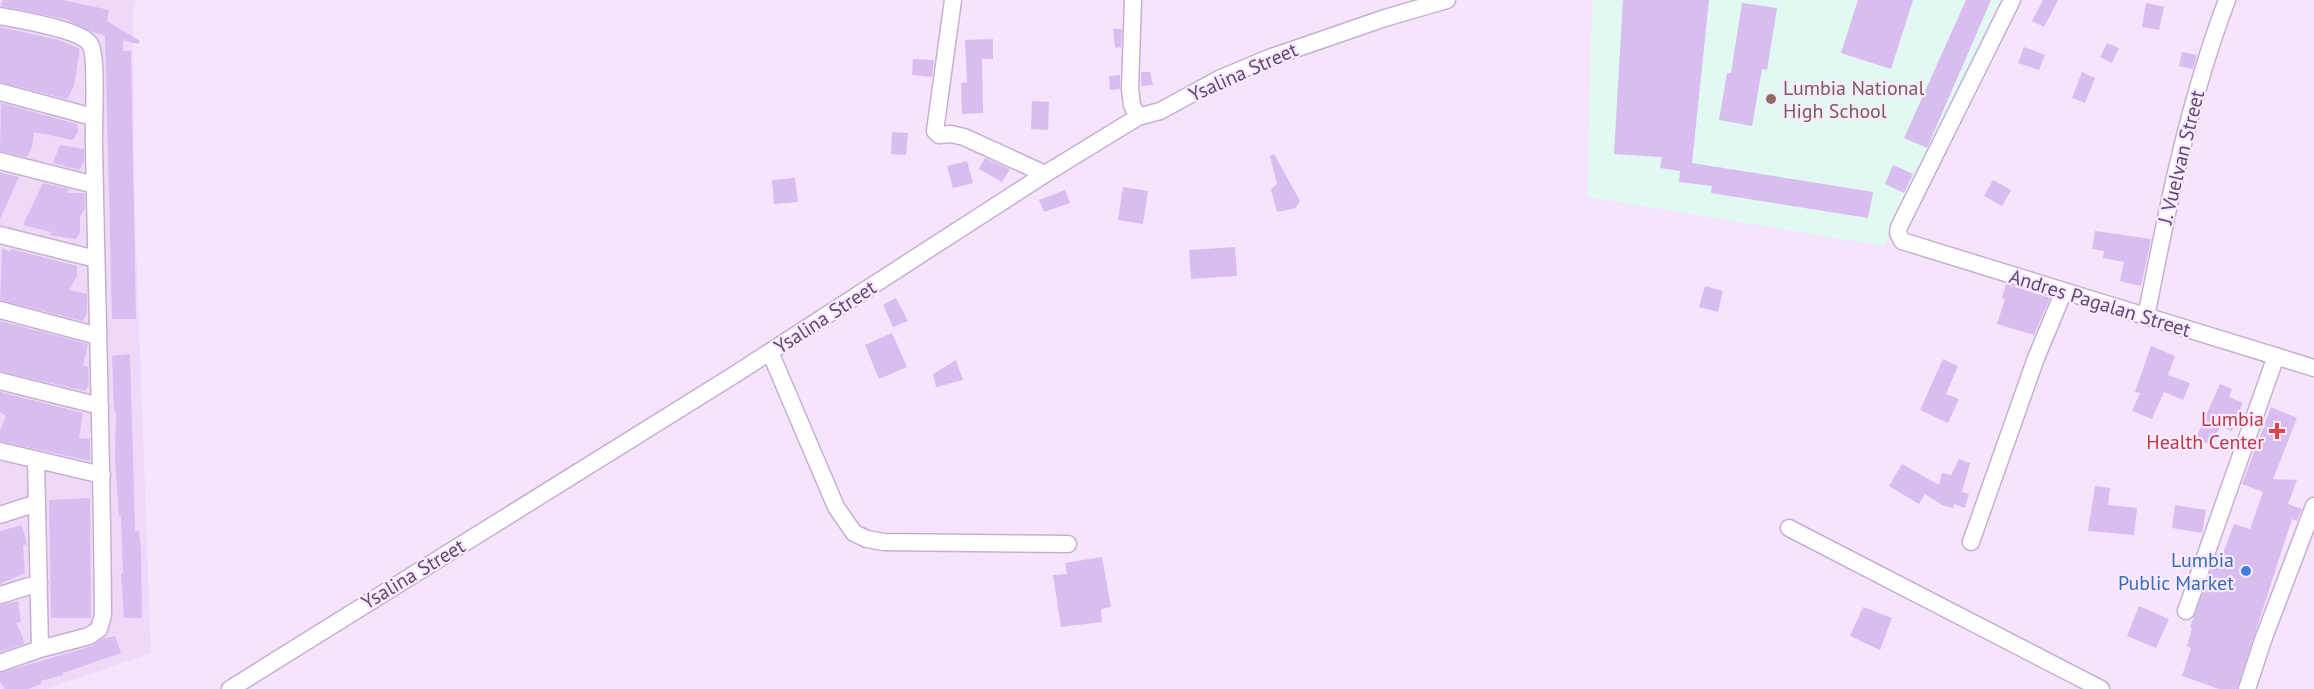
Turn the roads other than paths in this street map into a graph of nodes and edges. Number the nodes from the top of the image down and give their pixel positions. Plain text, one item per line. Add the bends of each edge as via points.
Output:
1 (953, 0) edge
2 (1133, 0) edge
3 (1447, 0) edge
4 (2012, 0) edge
5 (2227, 0) edge
6 (0, 16) edge
7 (0, 92) edge
8 (93, 117) junction
9 (1138, 117) junction
10 (0, 161) edge
11 (1045, 174) junction
12 (94, 185) junction
13 (0, 235) edge
14 (96, 259) junction
15 (2064, 291) junction
16 (0, 310) edge
17 (2146, 317) junction
18 (98, 336) junction
19 (770, 352) junction
20 (2276, 356) junction
21 (2314, 368) edge
22 (0, 381) edge
23 (100, 406) junction
24 (0, 451) edge
25 (36, 460) junction
26 (102, 475) junction
27 (37, 503) junction
28 (2314, 506) edge
29 (0, 515) edge
30 (1789, 528) dead end
31 (1971, 543) dead end
32 (1068, 544) dead end
33 (39, 583) junction
34 (0, 595) edge
35 (2186, 611) dead end
36 (40, 649) junction
37 (0, 663) edge
38 (230, 689) edge
39 (2101, 689) edge
40 (2247, 689) edge

1 - 11 street via 935,130 939,135 964,137
2 - 9 street via 1130,88
3 - 9 street, Ysalina Street via 1269,58 1160,111
4 - 15 street, Andres Pagalan Street via 1898,233 1902,241
5 - 17 street, J. Vuelvan Street via 2188,120
6 - 8 street via 74,33 87,40 93,52
7 - 8 street
8 - 12 street
9 - 11 street, Ysalina Street
10 - 12 street
11 - 19 street, Ysalina Street
12 - 14 street
13 - 14 street
14 - 18 street
15 - 17 street, Andres Pagalan Street
15 - 31 street via 2036,358
16 - 18 street
17 - 20 street, Andres Pagalan Street
18 - 23 street
19 - 32 street via 836,507 854,533 884,542
19 - 38 street, Ysalina Street
20 - 21 street, Andres Pagalan Street
20 - 35 street
22 - 23 street
23 - 26 street
24 - 25 street
25 - 26 street
25 - 27 street
26 - 36 street via 99,629 89,636
27 - 29 street
27 - 33 street
28 - 40 street
30 - 39 street
33 - 34 street
33 - 36 street
36 - 37 street

